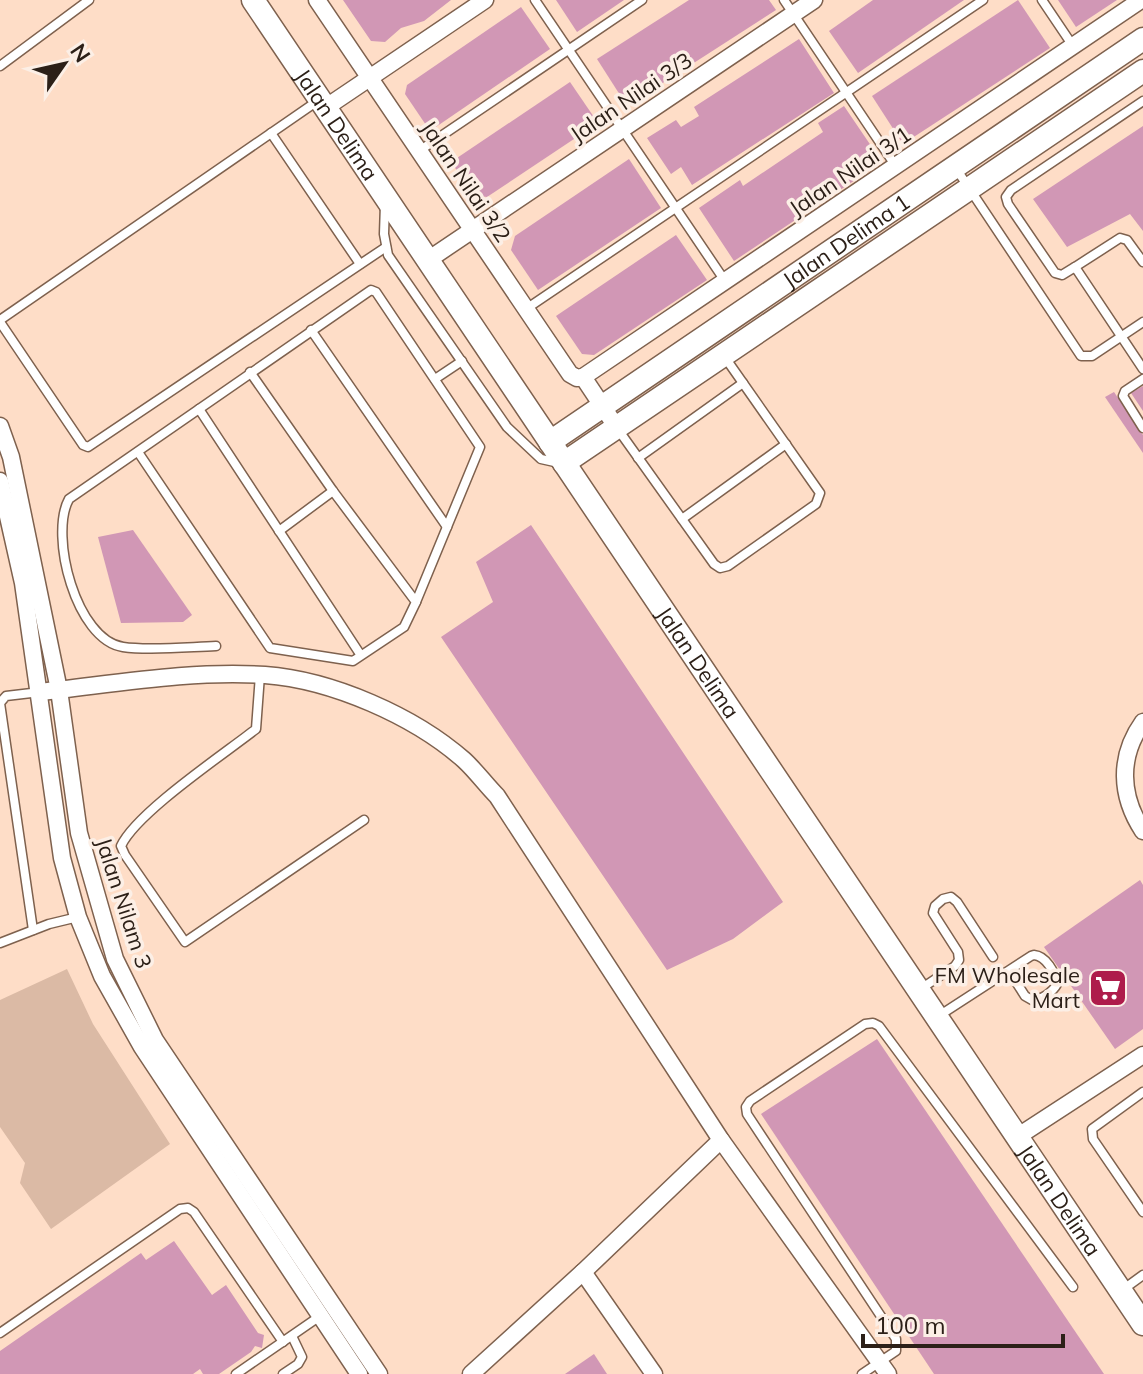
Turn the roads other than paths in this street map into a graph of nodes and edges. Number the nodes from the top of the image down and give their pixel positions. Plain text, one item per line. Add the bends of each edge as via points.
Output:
1 (89, 0) edge
2 (253, 0) edge
3 (317, 0) edge
4 (485, 0) edge
5 (535, 0) edge
6 (642, 0) edge
7 (814, 0) edge
8 (983, 0) edge
9 (1042, 0) edge
10 (1141, 0) edge
11 (788, 7) edge
12 (1143, 39) edge
13 (1073, 46) junction
14 (568, 50) junction
15 (0, 66) edge
16 (1143, 71) edge
17 (370, 78) junction
18 (846, 93) junction
19 (1143, 101) edge
20 (322, 104) junction
21 (622, 129) junction
22 (271, 133) junction
23 (419, 151) junction
24 (896, 166) junction
25 (955, 167) junction
26 (969, 188) junction
27 (385, 197) junction
28 (676, 208) junction
29 (473, 230) junction
30 (386, 247) junction
31 (428, 260) junction
32 (1143, 262) edge
33 (360, 264) junction
34 (1075, 267) junction
35 (725, 281) junction
36 (526, 309) junction
37 (0, 321) edge
38 (1143, 322) edge
39 (311, 330) junction
40 (1121, 337) junction
41 (723, 355) junction
42 (462, 361) junction
43 (1143, 369) edge
44 (250, 372) junction
45 (583, 377) junction
46 (435, 379) junction
47 (1143, 379) edge
48 (743, 383) junction
49 (602, 407) junction
50 (199, 409) junction
51 (0, 426) edge
52 (617, 428) junction
53 (1143, 428) edge
54 (550, 442) junction
55 (786, 444) junction
56 (138, 452) junction
57 (638, 458) junction
58 (564, 463) junction
59 (0, 481) edge
60 (333, 491) junction
61 (682, 519) junction
62 (447, 527) junction
63 (279, 531) junction
64 (416, 602) junction
65 (216, 646) dead end
66 (360, 654) junction
67 (260, 675) junction
68 (59, 690) junction
69 (40, 692) junction
70 (1143, 722) edge
71 (364, 820) dead end
72 (1143, 831) edge
73 (78, 917) junction
74 (33, 930) junction
75 (0, 943) edge
76 (993, 957) dead end
77 (1009, 971) junction
78 (918, 990) junction
79 (937, 1018) junction
80 (1143, 1055) edge
81 (1143, 1092) edge
82 (1017, 1137) junction
83 (721, 1140) junction
84 (1143, 1212) edge
85 (583, 1272) junction
86 (1143, 1275) edge
87 (1073, 1287) dead end
88 (1120, 1291) junction
89 (327, 1312) junction
90 (1143, 1324) edge
91 (0, 1333) edge
92 (292, 1336) junction
93 (283, 1342) junction
94 (884, 1368) edge
95 (236, 1374) edge
96 (283, 1374) edge
97 (359, 1374) edge
98 (379, 1374) edge
99 (471, 1374) edge
100 (654, 1374) edge
101 (862, 1374) edge

1 - 15 lane
2 - 20 street, Jalan Delima
3 - 17 street, Jalan Nilai 3/2
4 - 17 street
5 - 14 lane
6 - 14 lane
7 - 11 street, Jalan Nilai 3/3
8 - 18 lane
9 - 13 lane
10 - 13 street, Jalan Nilai 3/1
11 - 18 lane
11 - 21 street, Jalan Nilai 3/3
12 - 25 street, Jalan Delima 1
13 - 24 street, Jalan Nilai 3/1
14 - 21 lane
14 - 23 lane
16 - 26 street, Jalan Delima 1
17 - 20 street
17 - 23 street, Jalan Nilai 3/2
18 - 24 lane
18 - 28 lane
19 - 34 lane via 1006,197 1052,271 1062,275
20 - 22 lane
20 - 27 street, Jalan Delima
21 - 28 lane
21 - 29 street, Jalan Nilai 3/3
22 - 33 lane
22 - 37 lane
23 - 29 street, Jalan Nilai 3/2
24 - 35 street, Jalan Nilai 3/1
25 - 26 lane
25 - 49 street, Jalan Delima 1
26 - 40 lane via 1079,353 1089,357
26 - 41 street, Jalan Delima 1
27 - 30 lane
27 - 31 street, Jalan Delima
28 - 35 lane
28 - 36 lane
29 - 31 street, Jalan Nilai 3/3
29 - 36 street, Jalan Nilai 3/2
30 - 33 lane
30 - 42 lane
31 - 54 street, Jalan Delima
32 - 34 lane via 1120,238
33 - 37 lane via 88,447
34 - 40 lane
35 - 45 street, Jalan Nilai 3/1
36 - 45 street, Jalan Nilai 3/2 via 570,374
38 - 40 lane
39 - 44 lane
39 - 46 lane via 374,290
39 - 62 lane
40 - 43 lane
41 - 48 lane
41 - 52 street, Jalan Delima 1
42 - 46 lane
42 - 58 lane via 509,429 541,459
44 - 50 lane
44 - 60 lane
45 - 49 street, Jalan Nilai 3/2
46 - 62 lane via 480,447
47 - 53 lane via 1123,396
48 - 55 lane
48 - 57 lane
49 - 52 street, Jalan Nilai 3/2
49 - 54 street, Jalan Delima 1
50 - 56 lane
50 - 63 lane
51 - 68 street, Jalan Nilam 3
52 - 57 lane
52 - 58 street, Jalan Delima 1
54 - 58 street, Jalan Delima
55 - 61 lane
55 - 61 lane via 818,490 816,504 724,568 714,564
56 - 65 lane via 69,499 62,512 65,566 87,621 121,647
56 - 66 lane via 268,646 351,661
57 - 61 lane
58 - 78 street, Jalan Delima
59 - 69 street, Jalan Nilam 3
60 - 63 lane
60 - 64 lane
62 - 64 lane
63 - 66 lane
64 - 66 lane via 404,627
67 - 68 street
67 - 71 lane via 256,729 146,815 121,846 185,942
67 - 83 street via 329,688 378,706 464,760 497,796
68 - 69 street
68 - 89 street, Jalan Nilam 3 via 79,833 115,959 155,1040
69 - 73 street, Jalan Nilam 3 via 62,858
69 - 74 lane via 6,696 0,703
70 - 72 street via 1128,748 1124,774 1129,806
73 - 74 lane
73 - 89 street, Jalan Nilam 3 via 102,976 142,1047
74 - 75 lane
76 - 78 lane via 957,902 943,899 933,913 959,960
77 - 77 lane via 1038,955 1057,984 1032,1000
77 - 79 lane
78 - 79 street, Jalan Delima
79 - 82 street, Jalan Delima
80 - 82 street
81 - 84 lane via 1092,1129 1093,1139
82 - 88 street, Jalan Delima
83 - 85 street
83 - 94 street
85 - 99 street
85 - 100 street
86 - 88 lane
87 - 94 lane via 879,1026 869,1023 750,1101 746,1111 896,1339 896,1351
88 - 90 street, Jalan Delima
89 - 92 lane
89 - 97 street, Jalan Nilam 3
89 - 98 street, Jalan Nilam 3
91 - 93 lane via 188,1208
92 - 93 lane
92 - 96 lane via 302,1357
93 - 95 lane
94 - 101 lane

